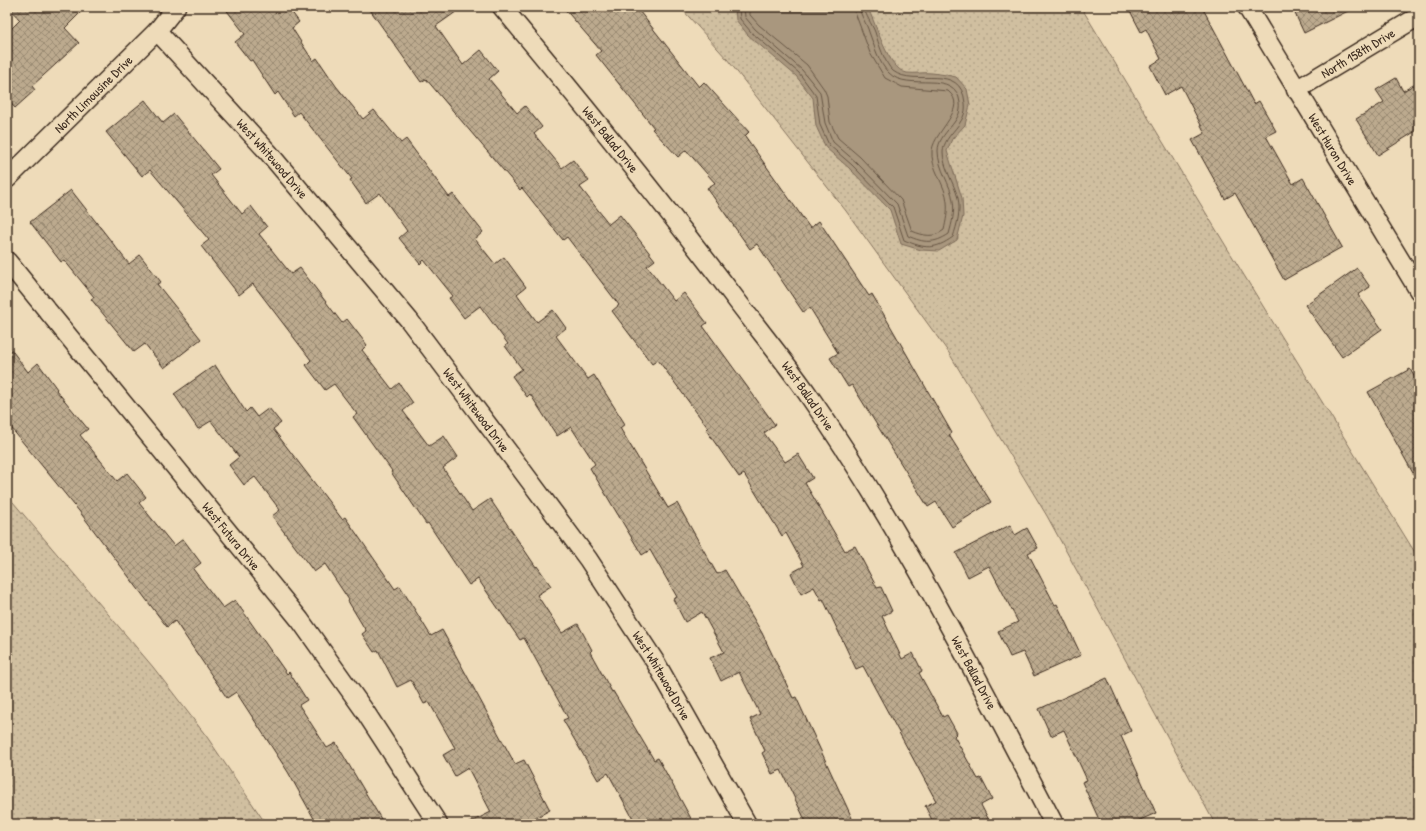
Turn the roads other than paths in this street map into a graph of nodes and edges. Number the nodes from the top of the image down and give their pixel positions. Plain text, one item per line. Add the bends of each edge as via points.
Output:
1 (176, 7) edge
2 (502, 7) edge
3 (1247, 7) edge
4 (1419, 16) edge
5 (157, 31) junction
6 (1296, 90) junction
7 (7, 179) edge
8 (7, 261) edge
9 (1419, 291) edge
10 (438, 824) edge
11 (747, 824) edge
12 (1054, 824) edge

1 - 5 street, North Limousine Drive
2 - 12 street, West Ballad Drive via 615,143 807,392 879,503 947,621
3 - 6 street, West Huron Drive
4 - 6 street, North 158th Drive
5 - 7 street, North Limousine Drive
5 - 11 street, West Whitewood Drive via 268,152 404,314 512,456 588,559 656,663
6 - 9 street, West Huron Drive
8 - 10 street, West Futura Drive via 300,620 364,710

